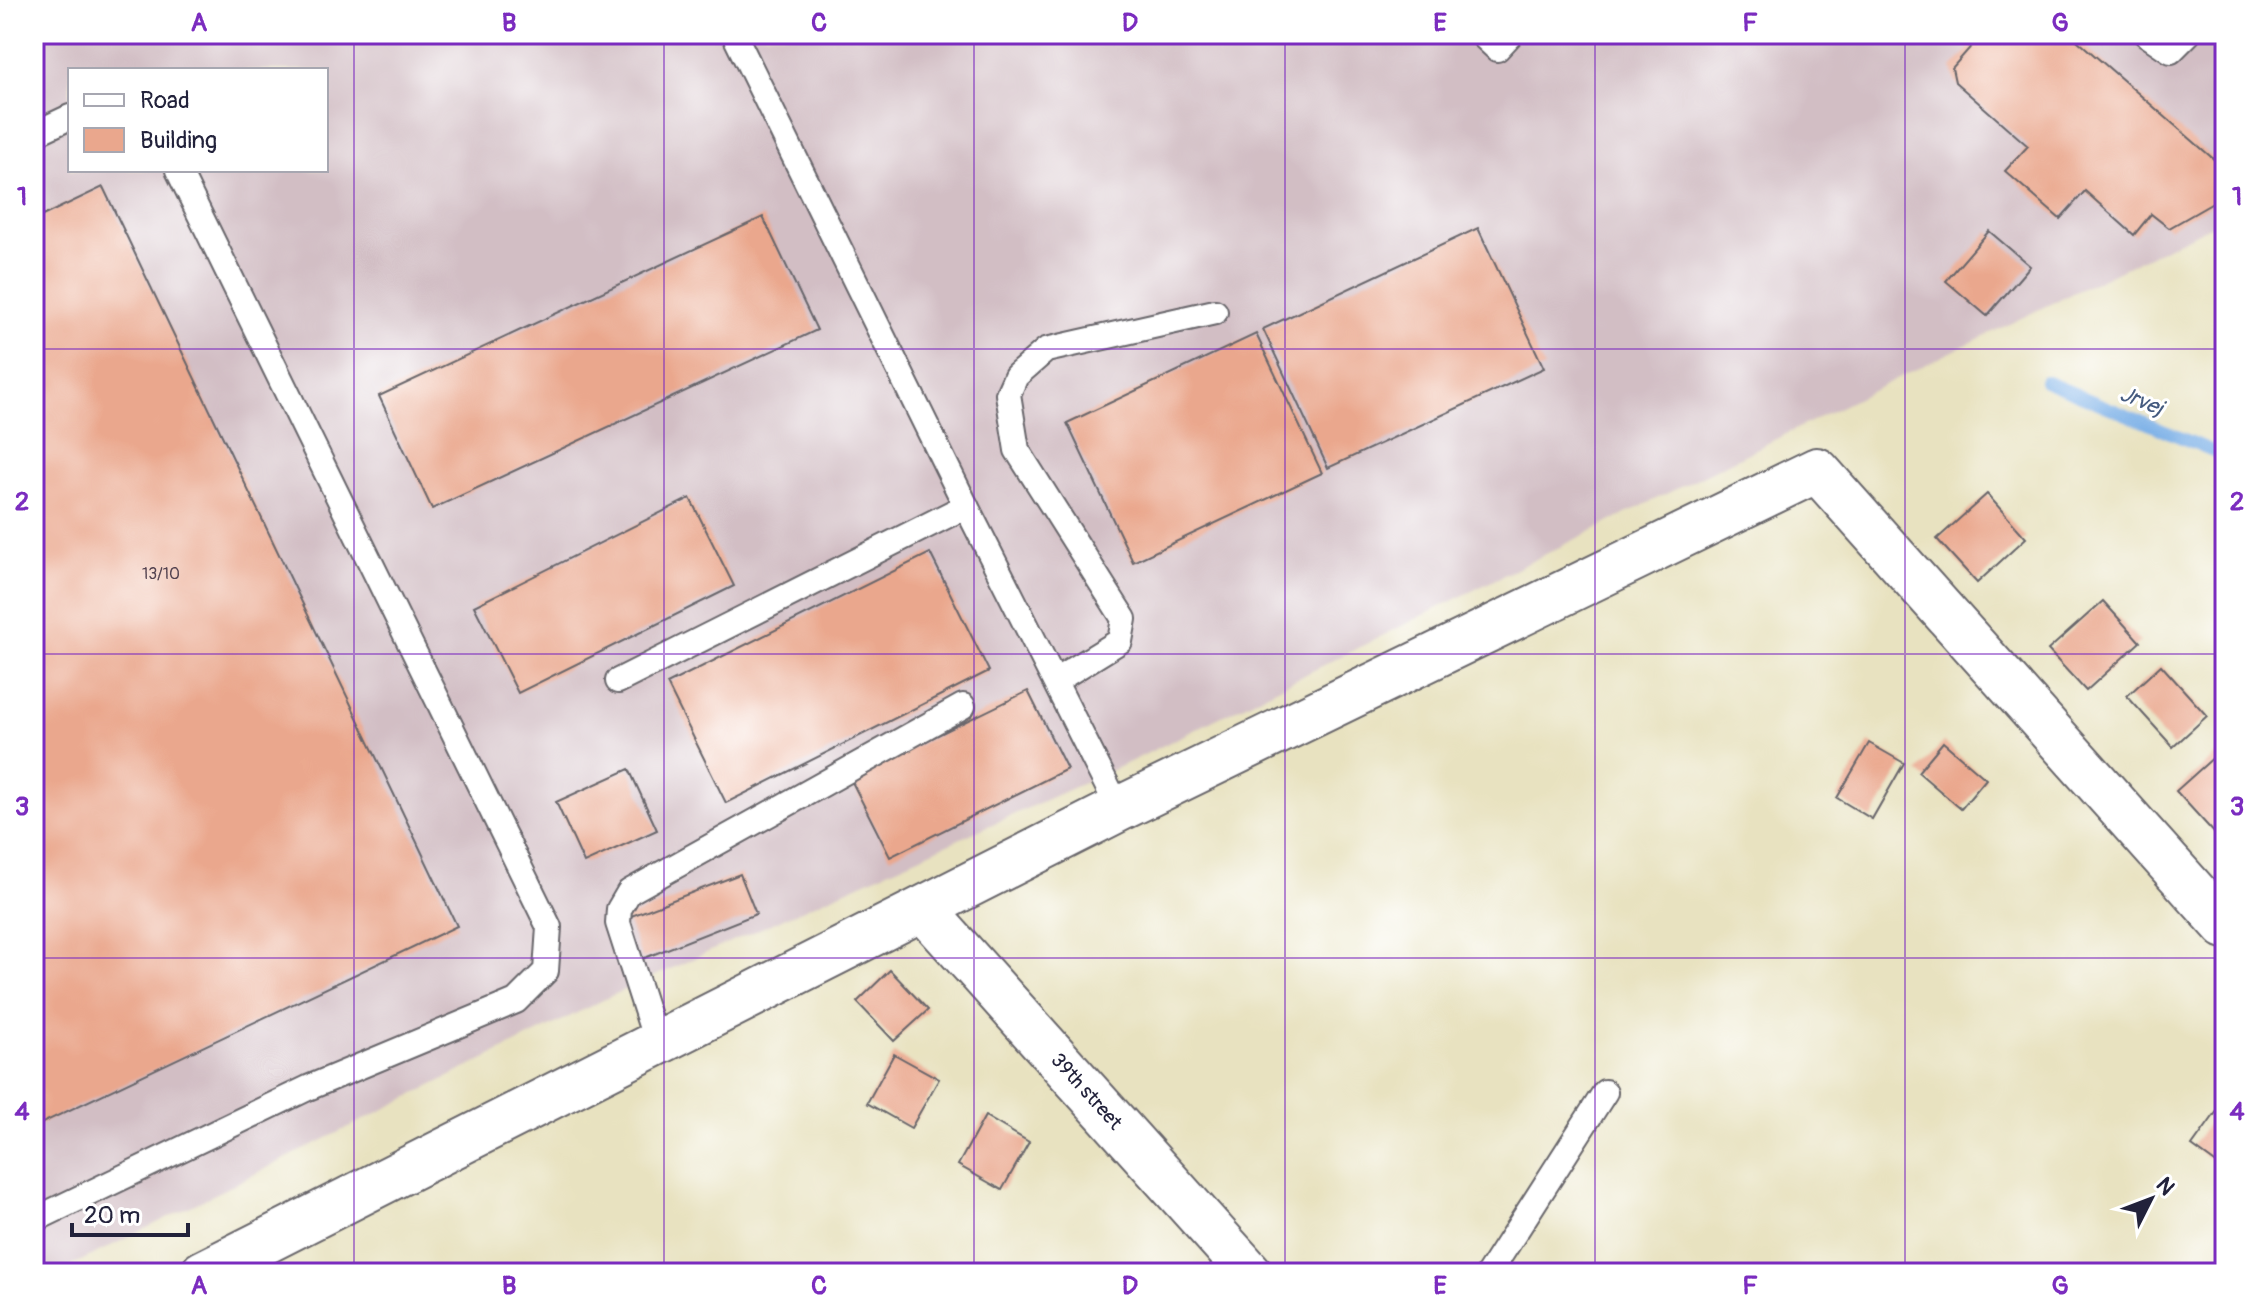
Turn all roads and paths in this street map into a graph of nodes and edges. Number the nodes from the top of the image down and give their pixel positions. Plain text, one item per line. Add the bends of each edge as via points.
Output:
1 (734, 34) edge
2 (1481, 34) edge
3 (1511, 34) edge
4 (2146, 34) edge
5 (2188, 34) edge
6 (68, 118) edge
7 (34, 134) edge
8 (179, 172) edge
9 (1215, 312) dead end
10 (966, 506) junction
11 (618, 681) dead end
12 (1055, 681) junction
13 (963, 706) dead end
14 (1119, 809) junction
15 (923, 909) junction
16 (2225, 926) edge
17 (657, 1044) junction
18 (1605, 1092) dead end
19 (34, 1220) edge
20 (203, 1273) edge
21 (1250, 1273) edge
22 (1489, 1273) edge

1 - 10 lane
2 - 3 lane via 1497,49
4 - 5 lane via 2171,51
6 - 7 lane
8 - 19 lane via 549,927 546,971 516,1001 308,1088
9 - 12 lane via 1046,350 1016,376 1008,394 1017,450 1124,619 1120,641
10 - 11 lane
10 - 12 lane
12 - 14 lane
13 - 17 lane via 629,892 618,923
14 - 15 street
14 - 16 street via 1817,470
15 - 17 street
15 - 21 street, 39th street
17 - 20 street
18 - 22 lane

